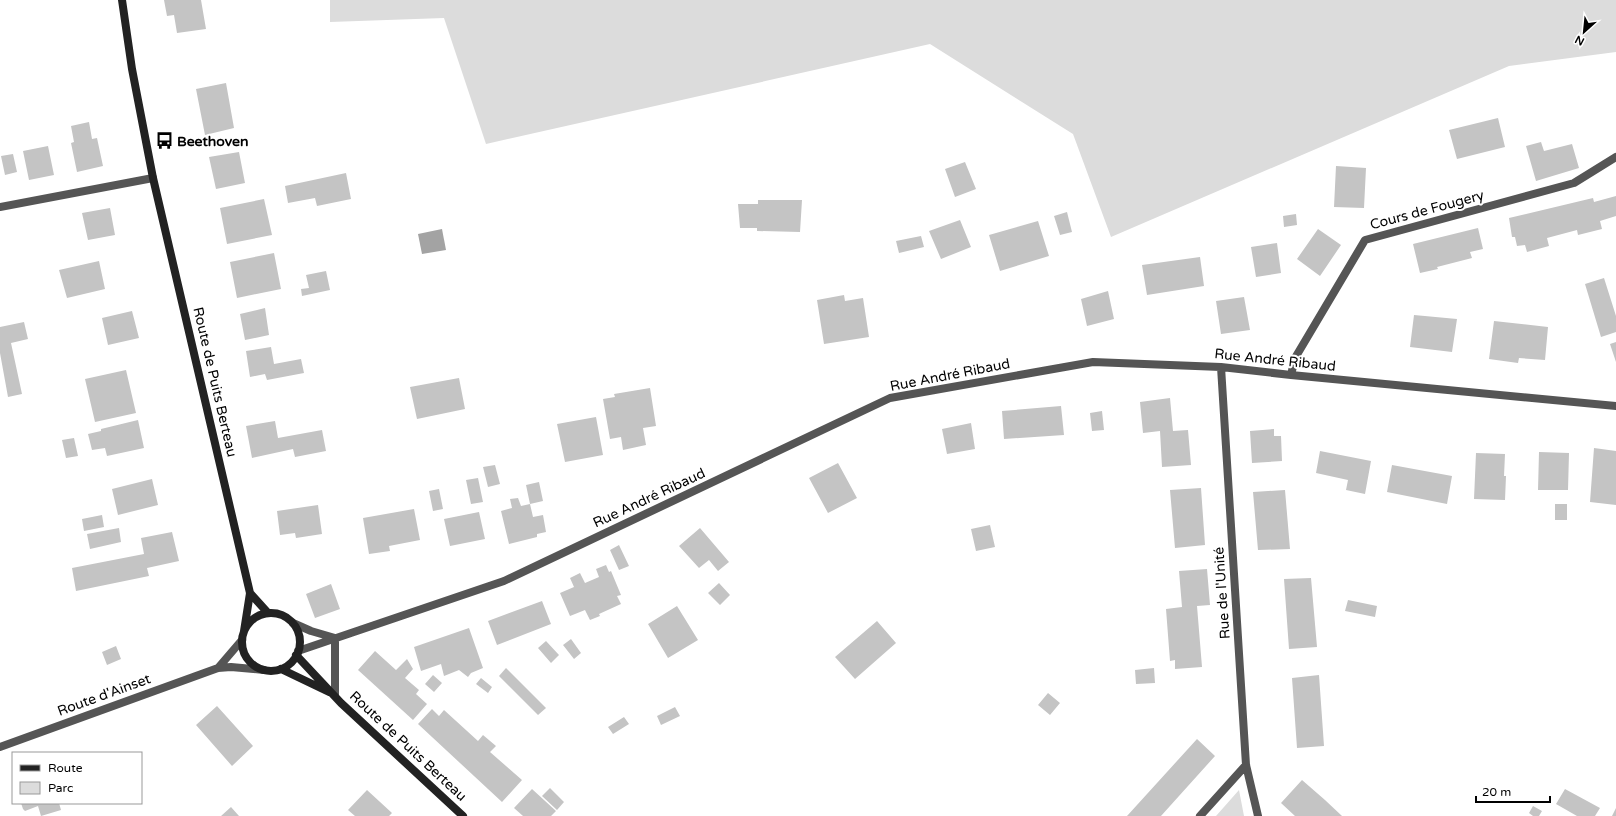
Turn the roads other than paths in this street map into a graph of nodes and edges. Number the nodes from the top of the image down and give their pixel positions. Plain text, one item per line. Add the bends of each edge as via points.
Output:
1 (122, 0) edge
2 (1616, 157) edge
3 (153, 178) junction
4 (0, 207) edge
5 (1221, 367) junction
6 (1291, 375) junction
7 (1616, 406) edge
8 (250, 592) junction
9 (268, 613) junction
10 (293, 623) junction
11 (244, 631) junction
12 (335, 638) junction
13 (242, 640) junction
14 (297, 653) junction
15 (218, 668) junction
16 (281, 669) junction
17 (264, 670) junction
18 (335, 695) junction
19 (0, 747) edge
20 (1246, 765) junction
21 (463, 816) edge
22 (1200, 816) edge
23 (1258, 816) edge

1 - 3 street, Route de Puits Berteau
2 - 6 street, Cours de Fougery via 1574,183 1365,240 1295,358
3 - 4 street
3 - 8 street, Route de Puits Berteau
5 - 6 street, Rue André Ribaud
5 - 12 street, Rue André Ribaud via 1093,362 890,398 504,581
5 - 20 street, Rue de l'Unité
6 - 7 street, Rue André Ribaud
8 - 9 street, Route de Puits Berteau
8 - 11 street, Route de Puits Berteau
9 - 10 street via 278,614
9 - 11 street via 254,618
10 - 12 street
10 - 14 street via 299,637
11 - 13 street
12 - 14 street, Rue André Ribaud
12 - 18 street, Route de Puits Berteau
13 - 15 street, Route d'Ainset
13 - 17 street via 247,659 254,666
14 - 16 street via 288,665
14 - 18 street, Route de Puits Berteau
15 - 17 street, Route d'Ainset
15 - 19 street, Route d'Ainset
16 - 17 street
16 - 18 street, Route de Puits Berteau
18 - 21 street, Route de Puits Berteau
20 - 22 street
20 - 23 street, Rue de l'Unité

